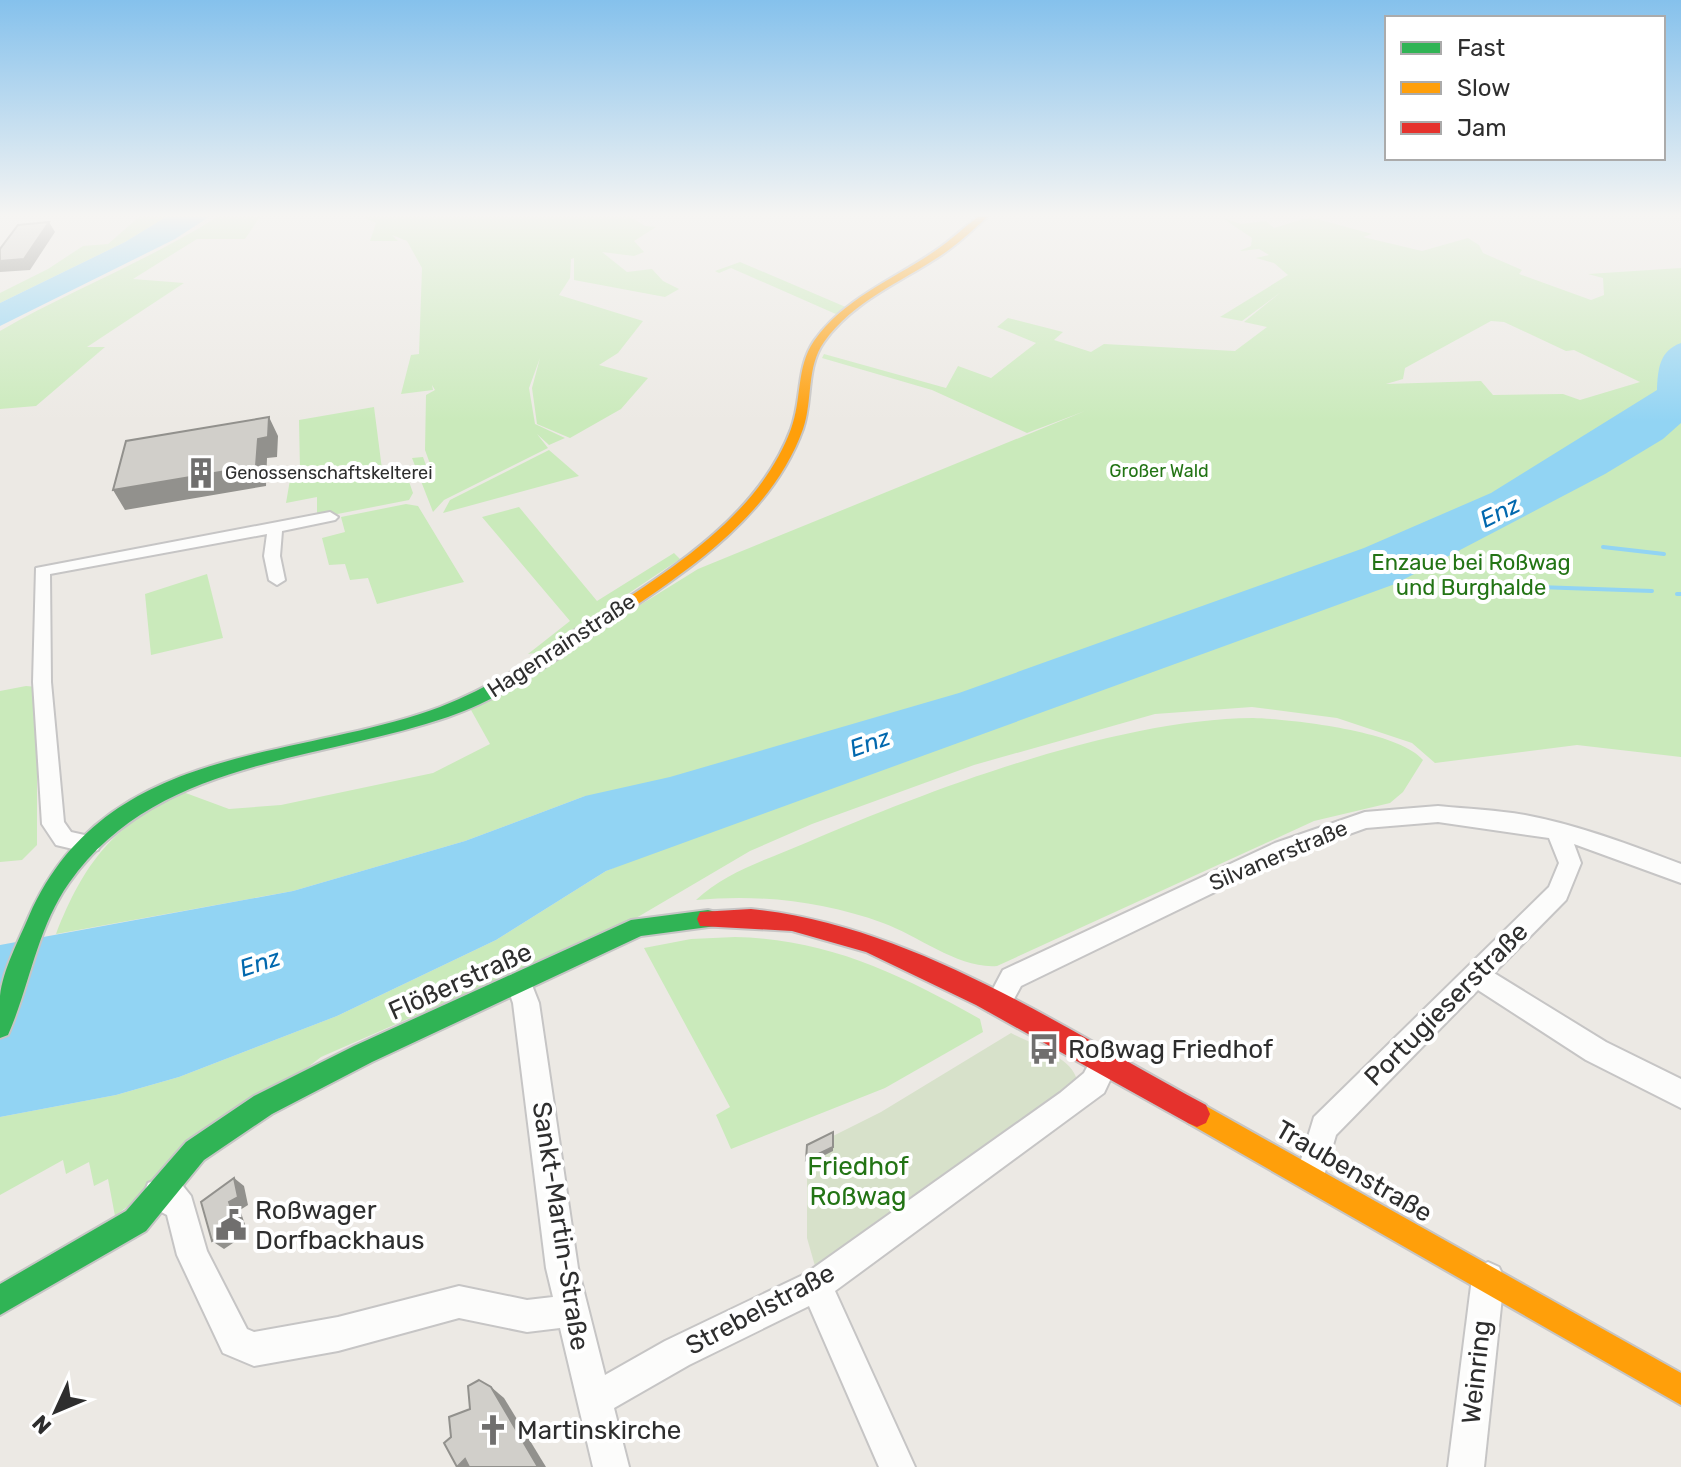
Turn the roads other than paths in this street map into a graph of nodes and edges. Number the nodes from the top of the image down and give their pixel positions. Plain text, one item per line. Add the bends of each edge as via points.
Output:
1 (890, 285) edge
2 (330, 517) dead end
3 (275, 527) junction
4 (277, 580) dead end
5 (1557, 831) junction
6 (90, 844) junction
7 (1681, 874) edge
8 (1475, 975) junction
9 (519, 983) junction
10 (998, 1004) junction
11 (0, 1027) edge
12 (1105, 1061) junction
13 (1681, 1094) edge
14 (1311, 1176) junction
15 (159, 1194) junction
16 (1488, 1278) junction
17 (816, 1285) junction
18 (0, 1300) edge
19 (570, 1311) junction
20 (1681, 1390) edge
21 (594, 1400) junction
22 (611, 1467) edge
23 (897, 1467) edge
24 (1466, 1467) edge

1 - 6 street, Hagenrainstraße via 848,313 814,349 797,429 775,473 731,526 679,568 520,676 461,706 391,729 228,763 182,780 137,805
2 - 3 street
3 - 4 street via 272,556
3 - 6 street via 42,571 42,682 53,824 64,839
5 - 7 street, Silvanerstraße
5 - 8 street, Portugieserstraße via 1570,863 1558,893
5 - 10 street, Silvanerstraße via 1438,814 1344,825 1243,867 1012,978
6 - 11 street, Hagenrainstraße via 61,878
8 - 13 street via 1563,1032
8 - 14 street, Portugieserstraße via 1324,1127
9 - 10 street, Flößerstraße via 639,927 759,918 872,941
9 - 15 street, Flößerstraße via 263,1105 208,1140
9 - 19 street, Sankt-Martin-Straße
10 - 12 street, Traubenstraße
12 - 14 street, Traubenstraße
12 - 17 street, Strebelstraße via 1094,1083 1070,1103
14 - 16 street, Traubenstraße
15 - 18 street, Flößerstraße via 128,1226
15 - 19 street via 172,1197 180,1207 193,1255 235,1341 254,1349 338,1334 459,1302 527,1316
16 - 20 street, Traubenstraße
16 - 24 street, Weinring
17 - 21 street, Strebelstraße
17 - 23 street
19 - 21 street, Sankt-Martin-Straße
21 - 22 street, Sankt-Martin-Straße

